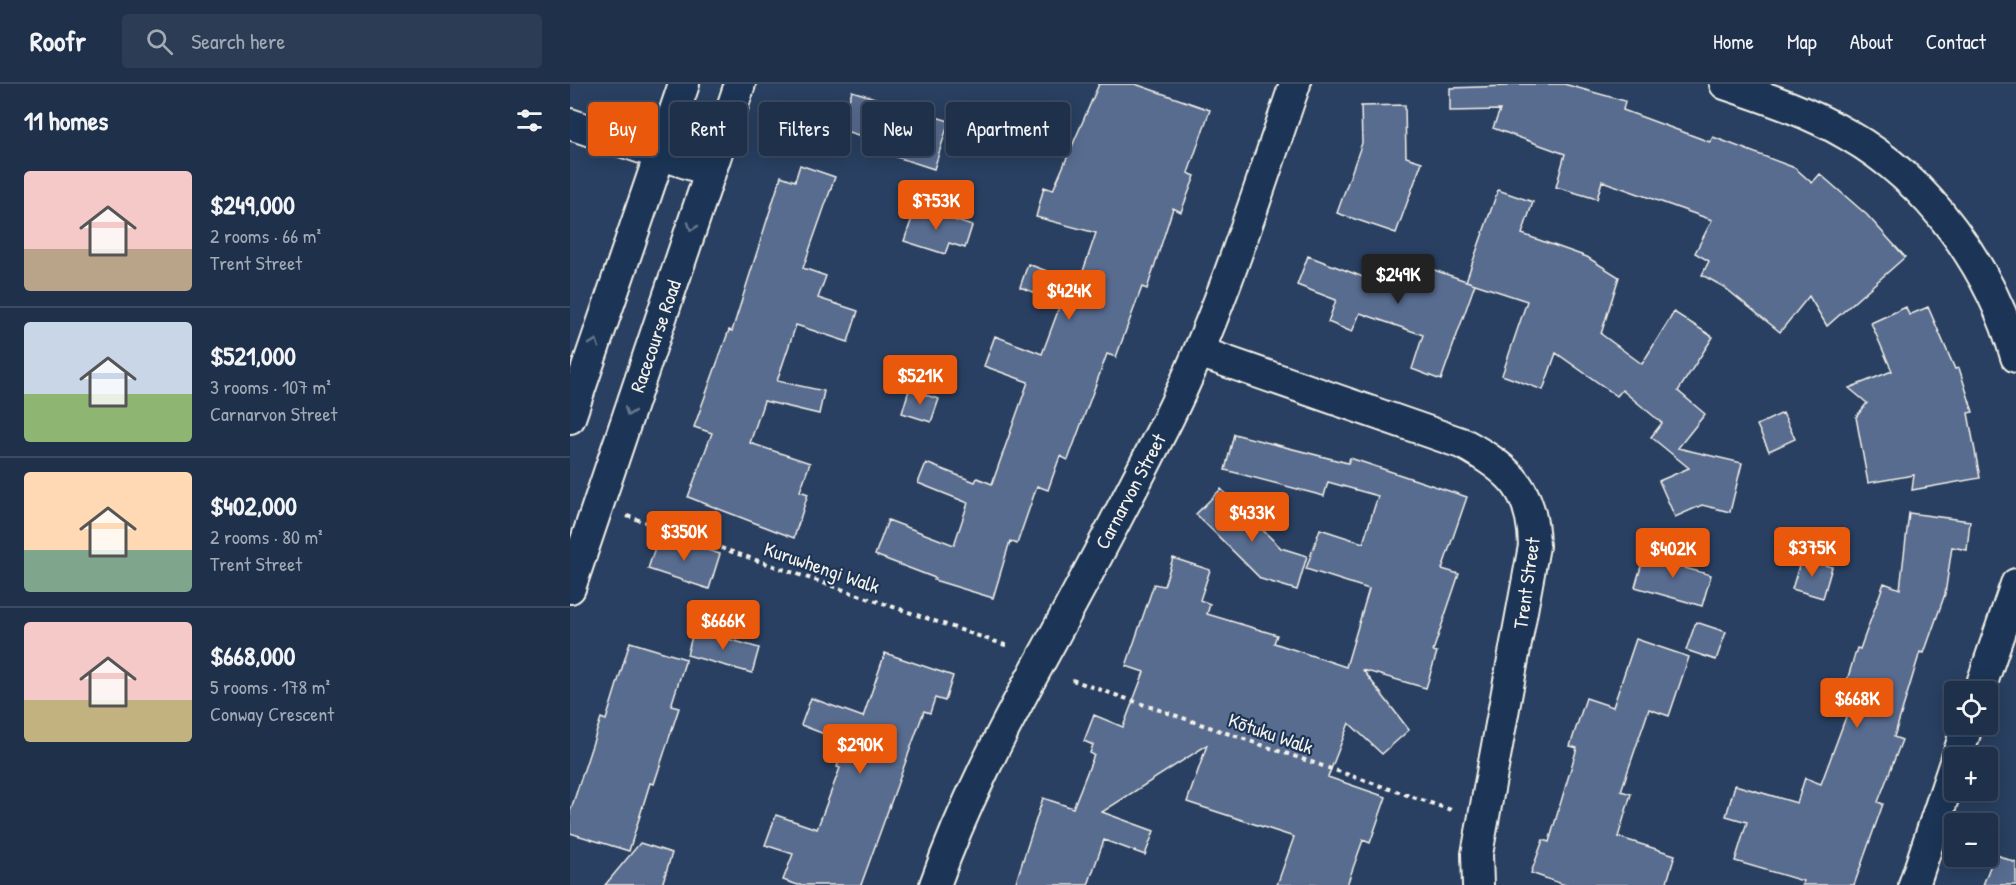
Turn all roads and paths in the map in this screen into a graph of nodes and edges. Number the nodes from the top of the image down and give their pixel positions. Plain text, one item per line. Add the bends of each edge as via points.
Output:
1 (684, 84) edge
2 (740, 84) edge
3 (1295, 84) edge
4 (1725, 84) edge
5 (570, 124) edge
6 (659, 154) junction
7 (710, 171) junction
8 (1199, 352) junction
9 (2016, 357) edge
10 (570, 418) edge
11 (627, 516) dead end
12 (2016, 584) edge
13 (570, 588) edge
14 (1008, 646) dead end
15 (1072, 680) dead end
16 (1983, 681) edge
17 (1944, 795) edge
18 (1460, 813) dead end
19 (935, 885) edge
20 (1478, 885) edge
21 (1914, 885) edge

1 - 6 street
2 - 7 street, Racecourse Road
3 - 8 street, Carnarvon Street via 1224,293
4 - 9 street via 1798,110 1849,135 1922,195 1985,280
5 - 6 street
6 - 7 street
10 -> 6 street
7 -> 13 street, Racecourse Road
8 - 19 street, Carnarvon Street via 1134,486 988,760
8 - 20 street, Trent Street via 1464,444 1496,461 1515,481 1527,503 1534,526 1534,546 1477,854
11 - 14 path, Kuruwhengi Walk
12 - 16 street
15 - 18 path, Kōtuku Walk
17 - 21 street

